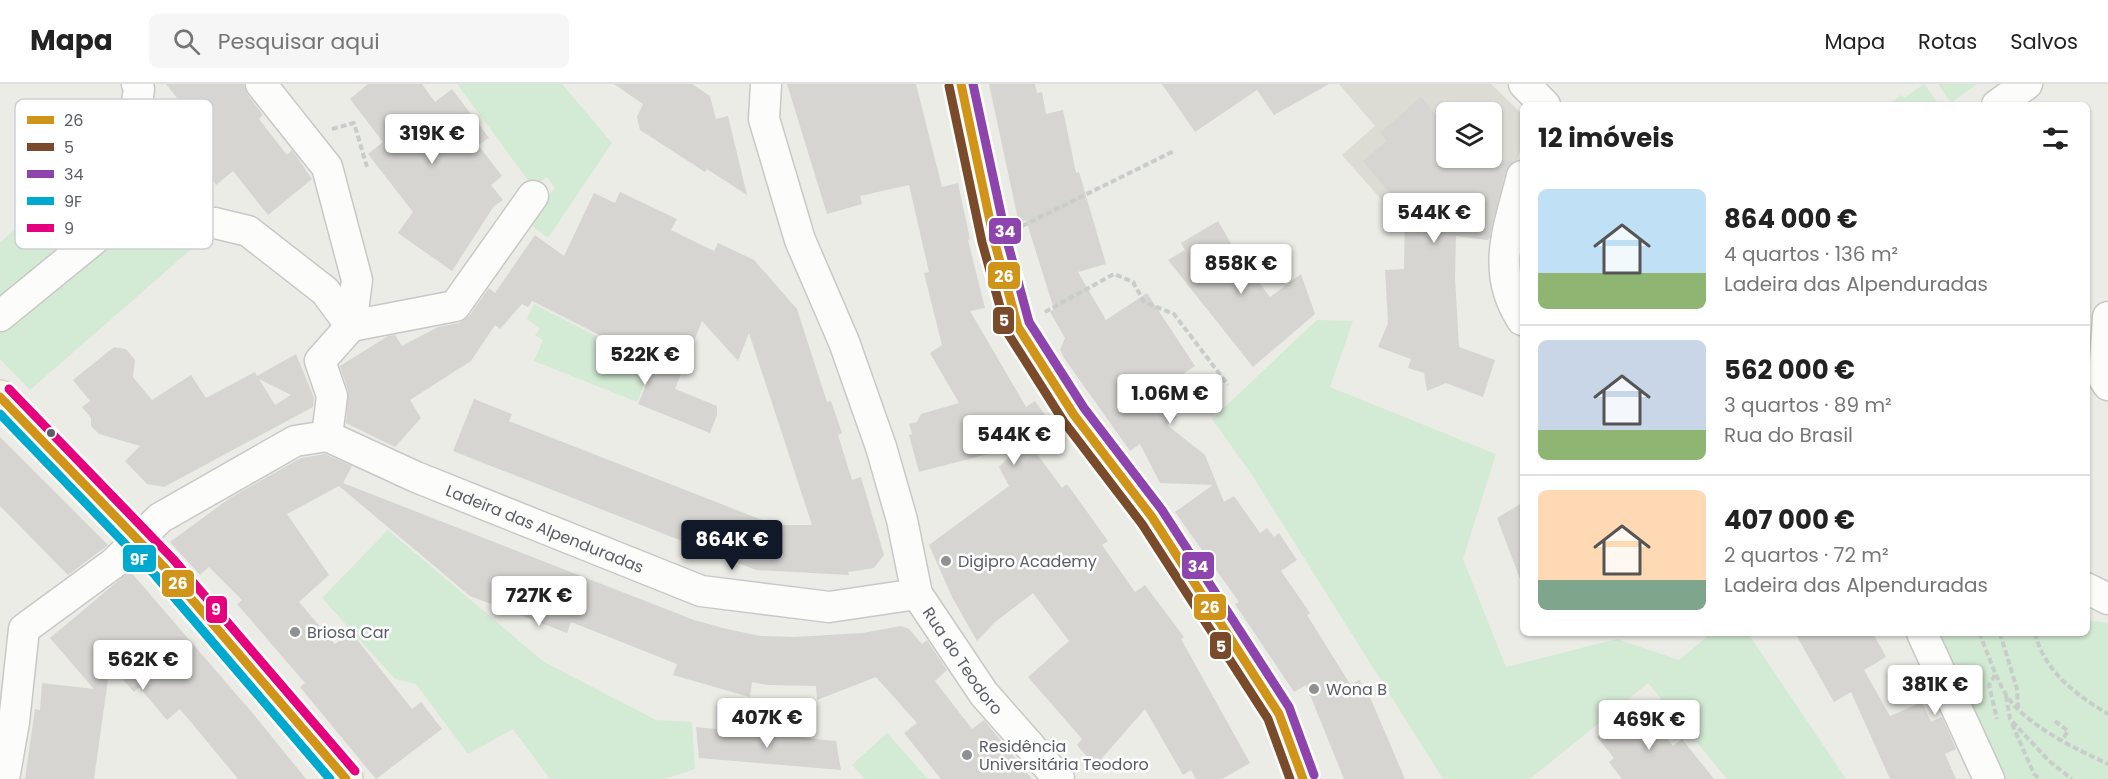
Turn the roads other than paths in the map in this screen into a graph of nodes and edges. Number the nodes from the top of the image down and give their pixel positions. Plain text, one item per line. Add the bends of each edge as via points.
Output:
1 (137, 84) edge
2 (261, 84) edge
3 (766, 84) edge
4 (961, 84) edge
5 (1524, 84) edge
6 (2027, 84) edge
7 (138, 99) edge
8 (1542, 102) edge
9 (2001, 102) edge
10 (1520, 185) edge
11 (533, 196) dead end
12 (213, 223) edge
13 (82, 249) edge
14 (0, 316) edge
15 (1520, 317) edge
16 (2108, 317) edge
17 (351, 326) junction
18 (2108, 385) edge
19 (0, 397) edge
20 (327, 436) junction
21 (138, 540) junction
22 (2090, 590) edge
23 (917, 594) junction
24 (2108, 600) edge
25 (1924, 636) edge
26 (4, 779) edge
27 (346, 779) edge
28 (1059, 779) edge
29 (1303, 779) edge
30 (1989, 779) edge

1 - 7 street
2 - 17 street via 327,168 357,280
3 - 23 street via 764,119 796,229 844,342 881,447 902,520
4 - 29 main road via 994,240 1018,327 1074,415 1152,517 1279,714
5 - 8 street
6 - 9 street
10 - 15 street via 1503,250 1512,304
11 - 17 street via 455,306
12 - 17 street via 248,231 325,291
13 - 14 street
16 - 18 street via 2104,379
17 - 20 street via 320,361 332,396
19 - 21 main road
20 - 21 street via 295,441 159,518
20 - 23 street, Ladeira das Alpenduradas via 416,477 701,591 829,608
21 - 26 street via 114,563 24,629
21 - 27 main road
22 - 24 street
23 - 28 street, Rua do Teodoro via 984,694
25 - 30 street

